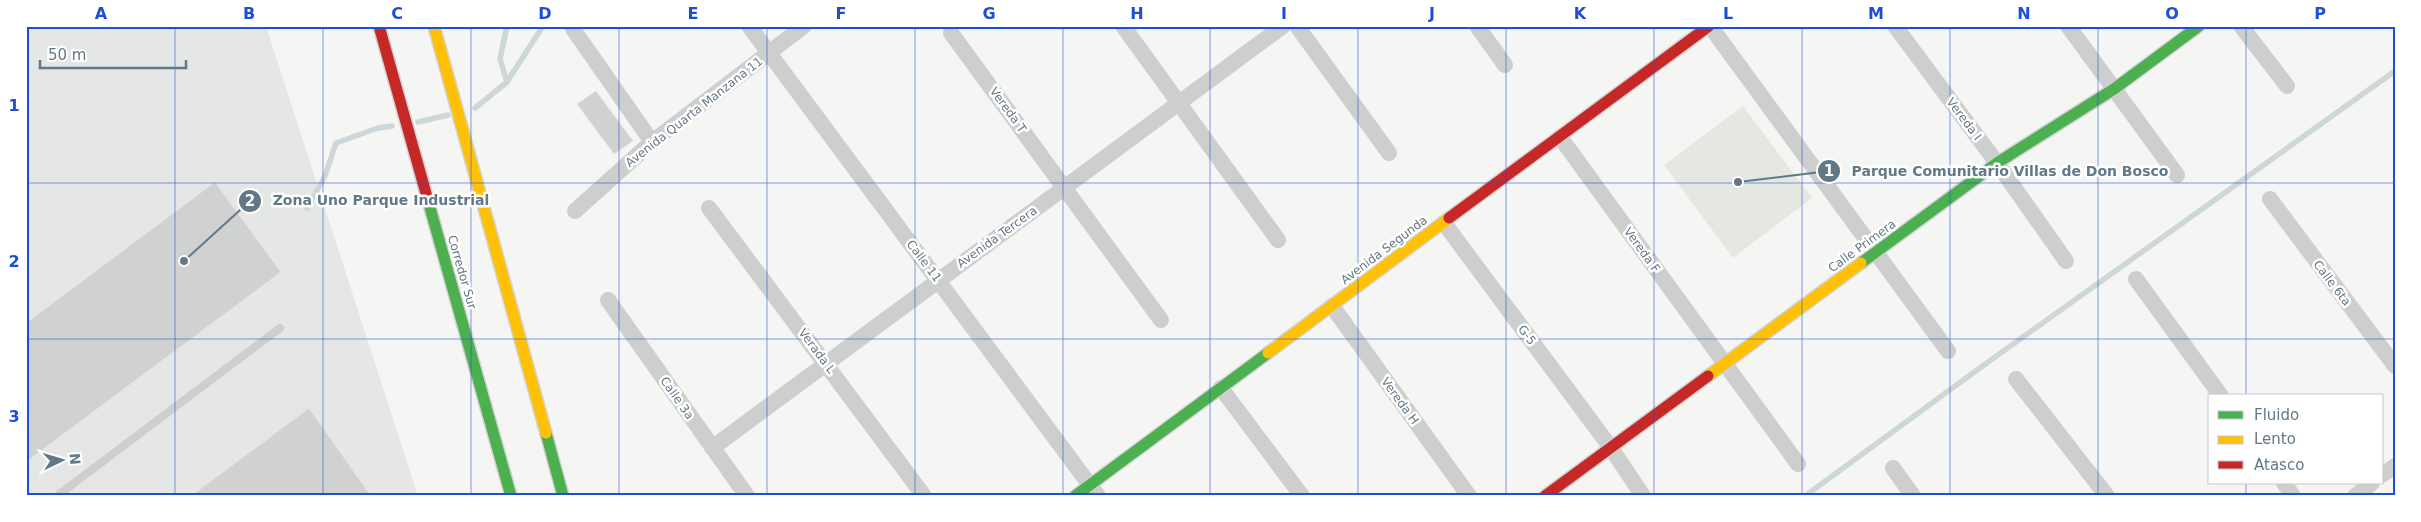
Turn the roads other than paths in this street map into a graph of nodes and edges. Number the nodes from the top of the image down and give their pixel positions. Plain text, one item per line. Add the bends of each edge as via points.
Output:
1 (378, 26) edge
2 (434, 26) edge
3 (749, 26) edge
4 (804, 26) edge
5 (1123, 26) edge
6 (1283, 26) edge
7 (1297, 26) edge
8 (1477, 26) edge
9 (1710, 26) edge
10 (1894, 26) edge
11 (2068, 26) edge
12 (2199, 26) edge
13 (2240, 26) edge
14 (573, 29) dead end
15 (951, 33) dead end
16 (769, 52) junction
17 (1505, 65) dead end
18 (2287, 86) dead end
19 (2114, 89) junction
20 (1178, 104) junction
21 (1560, 137) junction
22 (652, 142) junction
23 (1390, 153) dead end
24 (1997, 163) junction
25 (2177, 175) dead end
26 (1065, 188) junction
27 (2270, 199) dead end
28 (708, 208) dead end
29 (575, 211) dead end
30 (1444, 223) junction
31 (1278, 240) dead end
32 (1877, 252) junction
33 (2066, 261) dead end
34 (2136, 279) dead end
35 (938, 281) junction
36 (608, 300) dead end
37 (1332, 306) junction
38 (1161, 320) dead end
39 (280, 328) dead end
40 (1948, 351) dead end
41 (826, 364) junction
42 (1724, 364) junction
43 (2395, 366) edge
44 (2016, 379) dead end
45 (1221, 388) junction
46 (2220, 394) edge
47 (493, 433) junction
48 (712, 448) junction
49 (1611, 448) junction
50 (1798, 464) dead end
51 (2395, 466) edge
52 (1893, 468) dead end
53 (2384, 474) edge
54 (2285, 484) edge
55 (2371, 484) edge
56 (1094, 490) edge
57 (57, 496) edge
58 (505, 496) edge
59 (511, 496) edge
60 (563, 496) edge
61 (747, 496) edge
62 (924, 496) edge
63 (1076, 496) edge
64 (1302, 496) edge
65 (1469, 496) edge
66 (1545, 496) edge
67 (1643, 496) edge
68 (1913, 496) edge
69 (2107, 496) edge
70 (2293, 496) edge
71 (2355, 496) edge

1 - 47 main road, Corredor Sur
2 - 60 main road
3 - 16 street, Calle 11
4 - 16 street, Avenida Quarta Manzana 11
5 - 20 street
6 - 20 street, Avenida Tercera
7 - 23 street
8 - 17 street
9 - 21 main road, Avenida Segunda
9 - 32 street
10 - 24 street, Vereda I
11 - 19 street
12 - 19 main road, Calle Primera
13 - 18 street
14 - 22 street
15 - 26 street, Vereda T
16 - 22 street, Avenida Quarta Manzana 11
16 - 35 street, Calle 11
19 - 24 main road, Calle Primera
19 - 25 street
20 - 26 street, Avenida Tercera
20 - 31 street
21 - 30 main road, Avenida Segunda
21 - 42 street, Vereda F
22 - 29 street, Avenida Quarta Manzana 11
24 - 32 main road, Calle Primera
24 - 33 street, Vereda I
26 - 35 street, Avenida Tercera
26 - 38 street, Vereda T
27 - 43 street, Calle 6ta
28 - 41 street, Verada L
30 - 37 main road, Avenida Segunda
30 - 49 street, G-5
32 - 40 street
32 - 42 main road, Calle Primera
34 - 46 street
35 - 41 street, Avenida Tercera
35 - 56 street, Calle 11
36 - 48 street, Calle 3a
37 - 45 main road, Avenida Segunda
37 - 65 street, Vereda H
39 - 57 lane
41 - 48 street, Avenida Tercera
41 - 62 street, Verada L
42 - 49 main road, Calle Primera
42 - 50 street, Vereda F
44 - 69 street
45 - 56 main road, Avenida Segunda
45 - 64 street
47 - 58 main road
47 - 59 main road, Corredor Sur
48 - 61 street, Calle 3a
49 - 66 main road, Calle Primera
49 - 67 street, G-5
51 - 53 street
52 - 68 street
54 - 70 street
55 - 71 street
56 - 63 main road, Avenida Segunda

